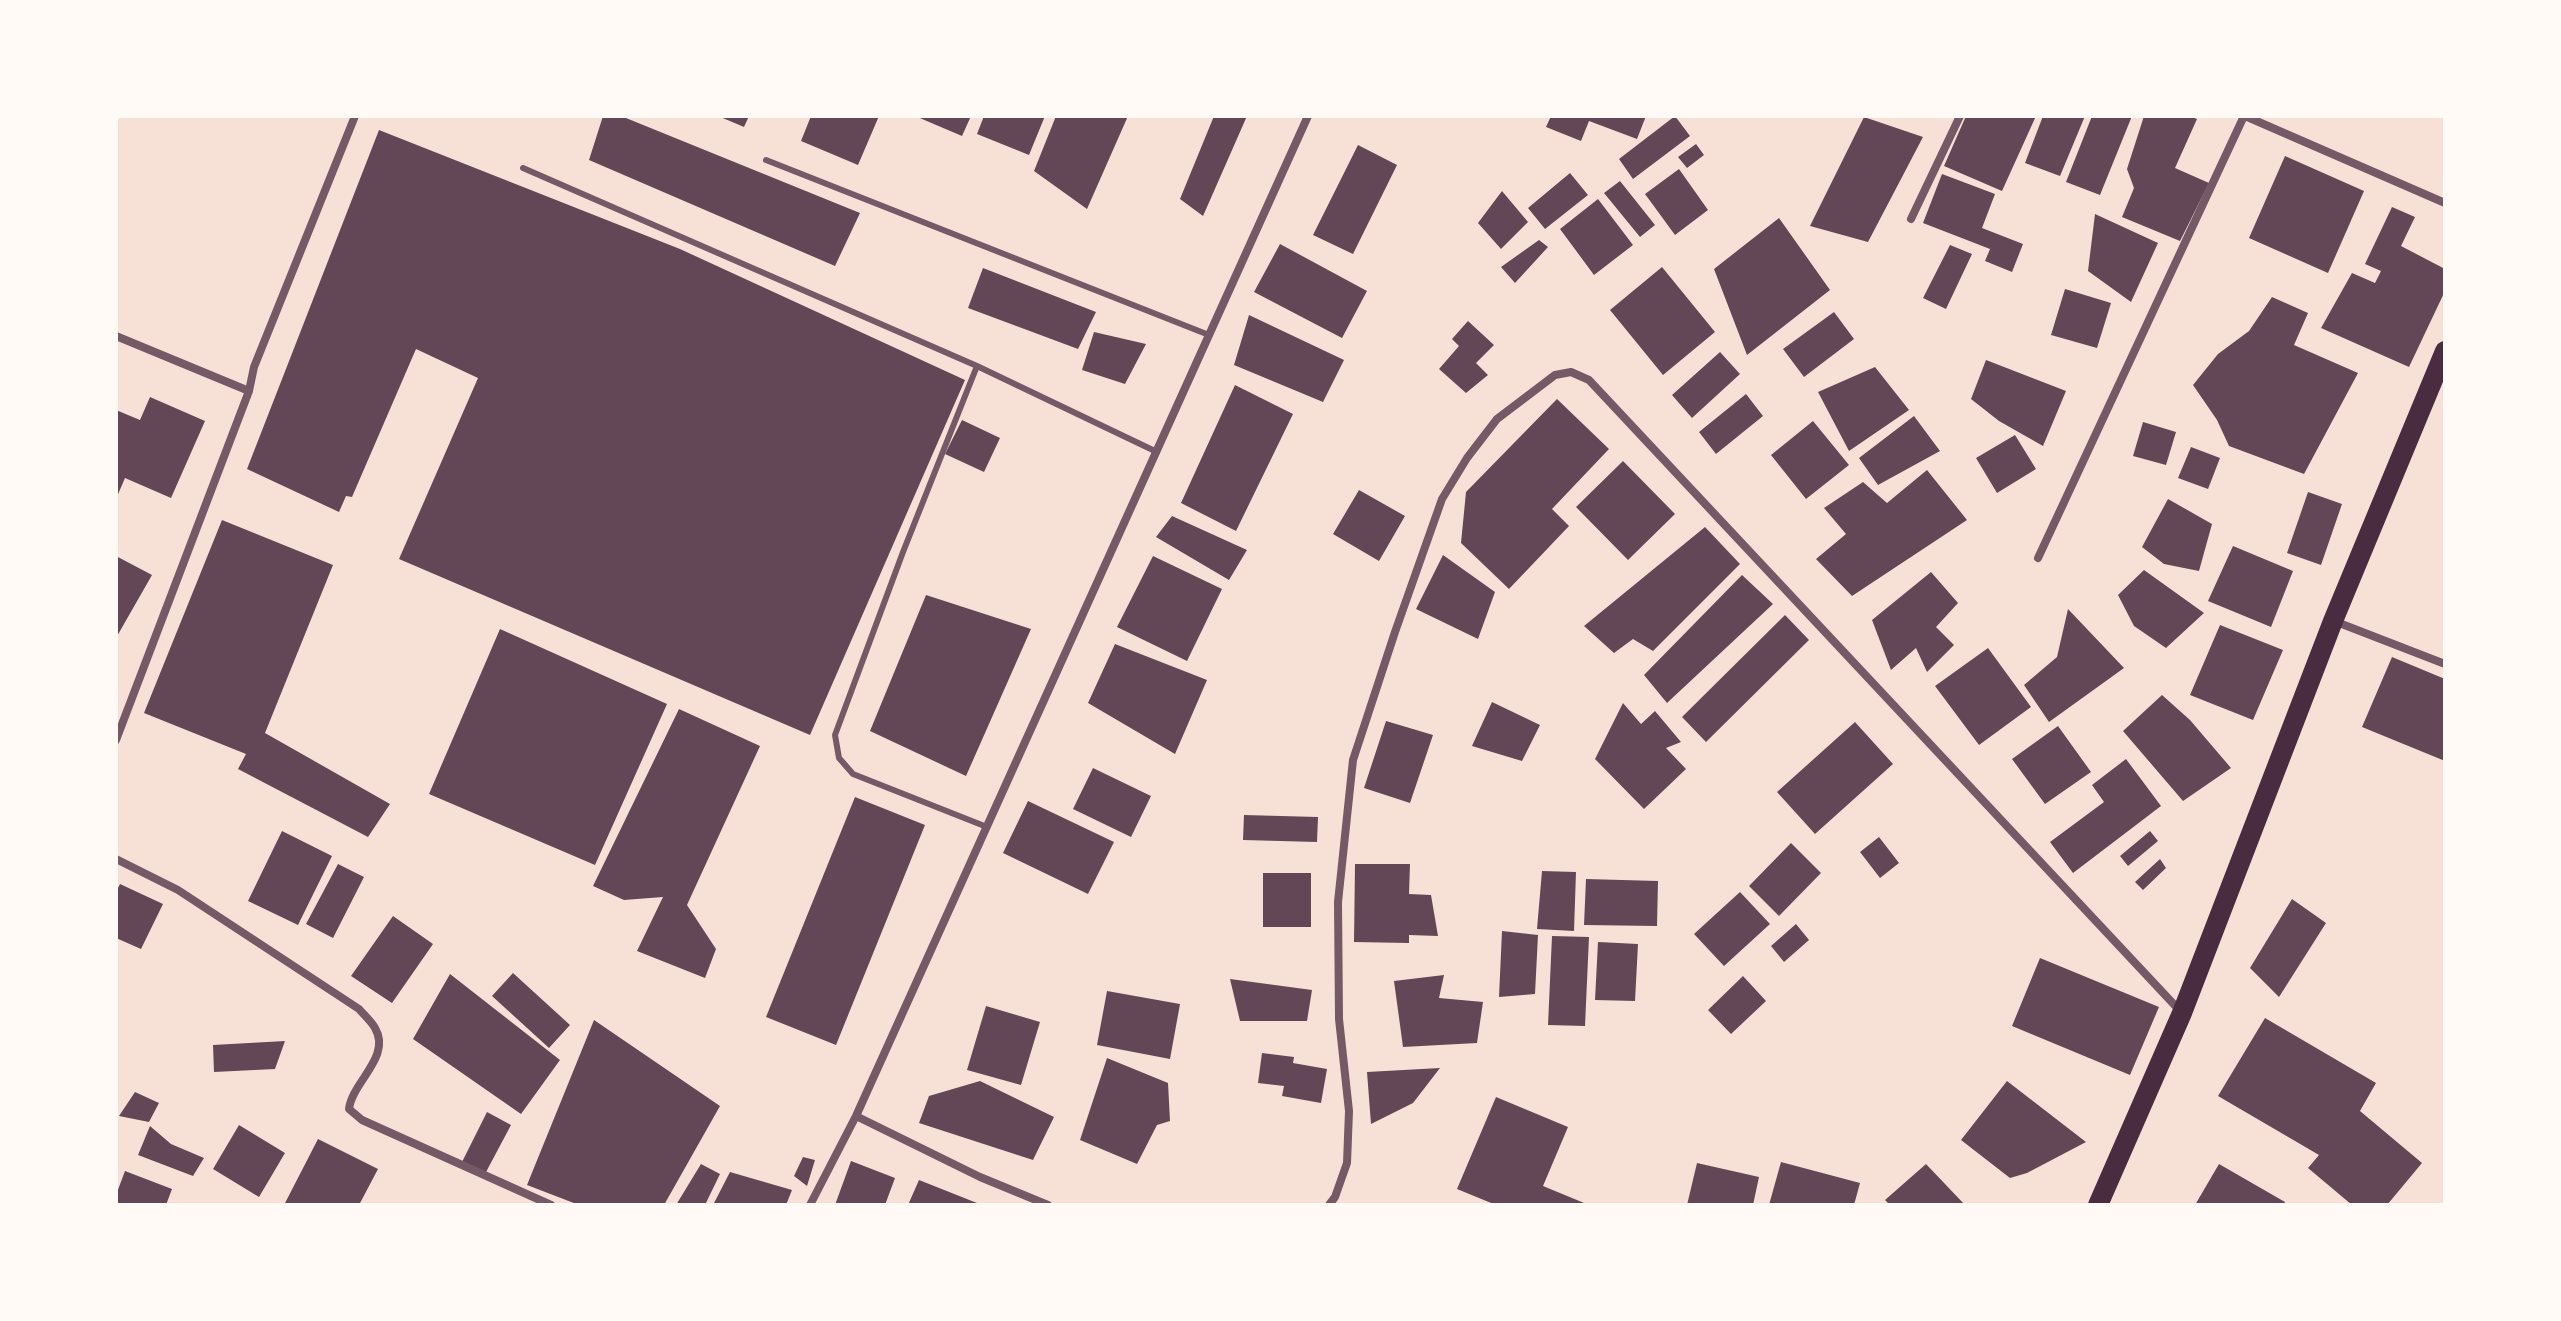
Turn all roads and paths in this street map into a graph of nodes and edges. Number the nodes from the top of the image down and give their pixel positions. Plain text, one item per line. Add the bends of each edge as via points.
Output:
1 (355, 116) edge
2 (1308, 116) edge
3 (1960, 116) edge
4 (2244, 116) edge
5 (766, 160) dead end
6 (523, 168) dead end
7 (2445, 203) edge
8 (1911, 219) dead end
9 (1209, 335) junction
10 (116, 336) edge
11 (2445, 351) edge
12 (977, 366) junction
13 (249, 391) junction
14 (1157, 452) junction
15 (2038, 558) dead end
16 (2333, 621) junction
17 (2445, 664) edge
18 (116, 740) edge
19 (987, 827) junction
20 (116, 859) edge
21 (2182, 1013) junction
22 (856, 1116) junction
23 (551, 1205) edge
24 (810, 1205) edge
25 (1048, 1205) edge
26 (1329, 1205) edge
27 (2098, 1205) edge

1 - 13 street
2 - 9 street
3 - 8 street
4 - 7 street
4 - 15 street
5 - 9 lane
6 - 12 lane
9 - 14 street
10 - 13 street
11 - 16 main road
12 - 14 lane
12 - 19 lane via 835,735 839,758 853,774
13 - 18 street
14 - 19 street
16 - 17 street
16 - 21 main road
19 - 22 street
20 - 23 street via 178,890 359,1009 377,1030 379,1054 350,1099 349,1109 362,1120
21 - 26 street via 1589,380 1571,372 1555,375 1497,419 1442,499 1353,760 1338,902 1347,1163
21 - 27 main road
22 - 24 street
22 - 25 street

